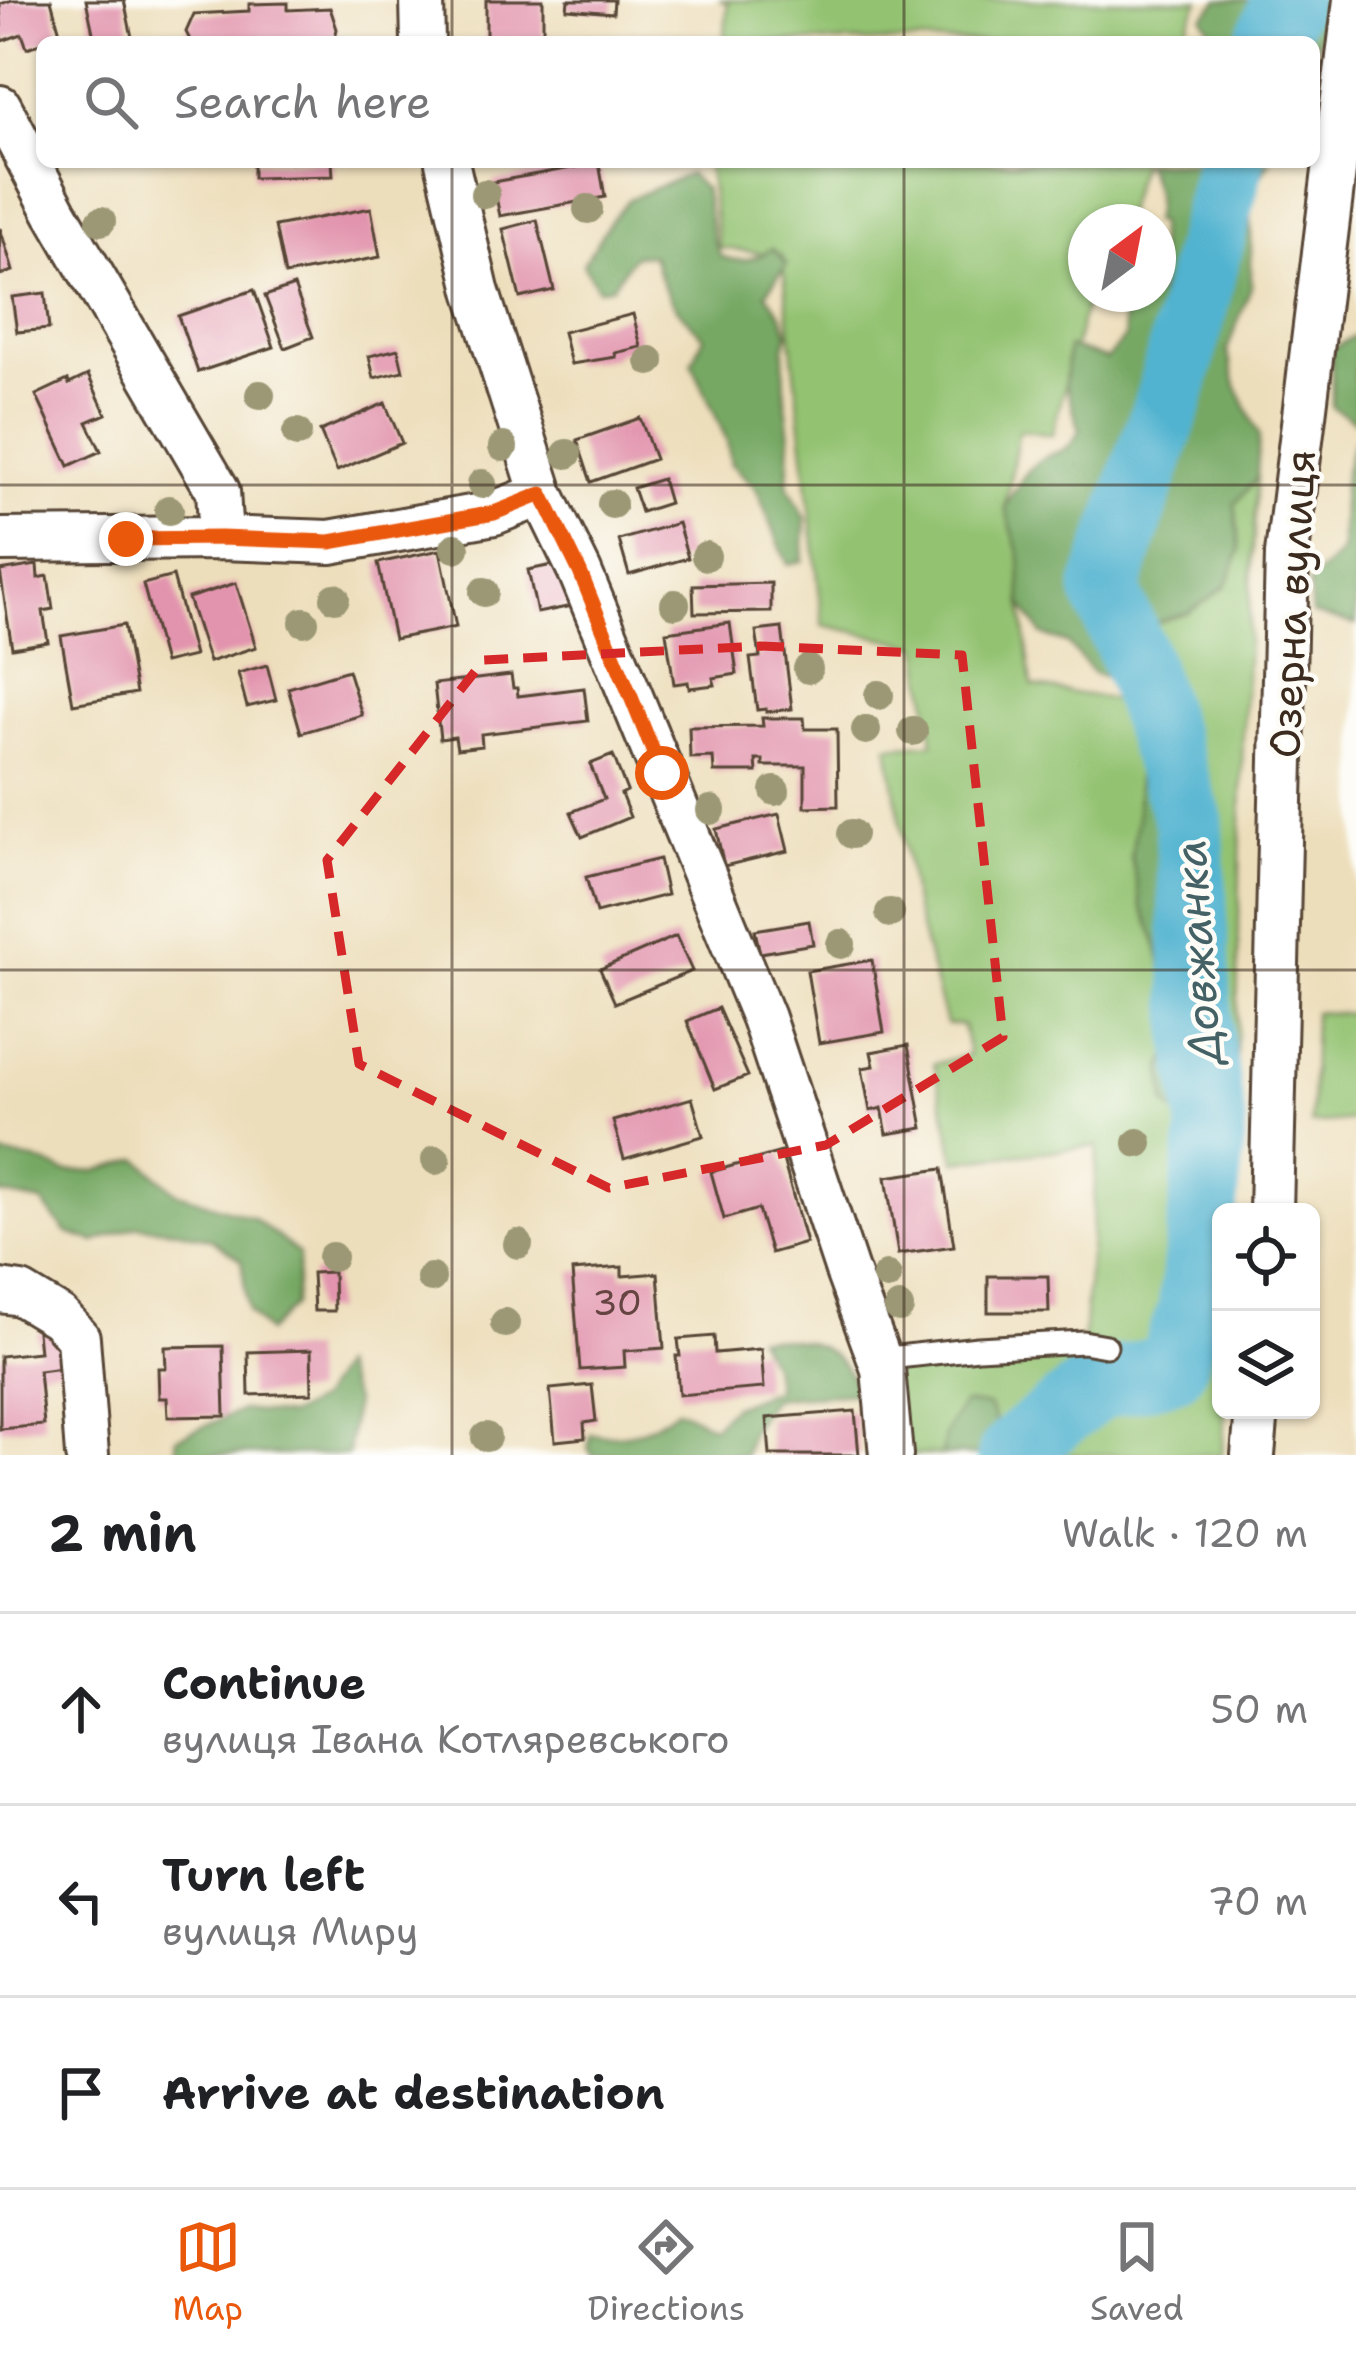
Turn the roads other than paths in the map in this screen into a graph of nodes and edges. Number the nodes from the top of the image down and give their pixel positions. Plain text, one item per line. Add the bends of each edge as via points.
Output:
1 (422, 0) edge
2 (1354, 18) edge
3 (423, 36) edge
4 (0, 107) edge
5 (448, 168) edge
6 (542, 494) junction
7 (221, 538) junction
8 (0, 540) edge
9 (1271, 1203) edge
10 (0, 1292) edge
11 (1106, 1346) dead end
12 (880, 1359) junction
13 (1256, 1419) edge
14 (87, 1455) edge
15 (891, 1455) edge
16 (1253, 1455) edge

1 - 3 street
2 - 9 street, Озерна вулиця via 1287,554
4 - 7 street via 218,491
5 - 6 street via 477,290
6 - 7 street via 494,513 330,542
6 - 12 street via 763,1018
7 - 8 street
10 - 14 street via 40,1305 78,1338
11 - 12 lane
12 - 15 street
13 - 16 street

